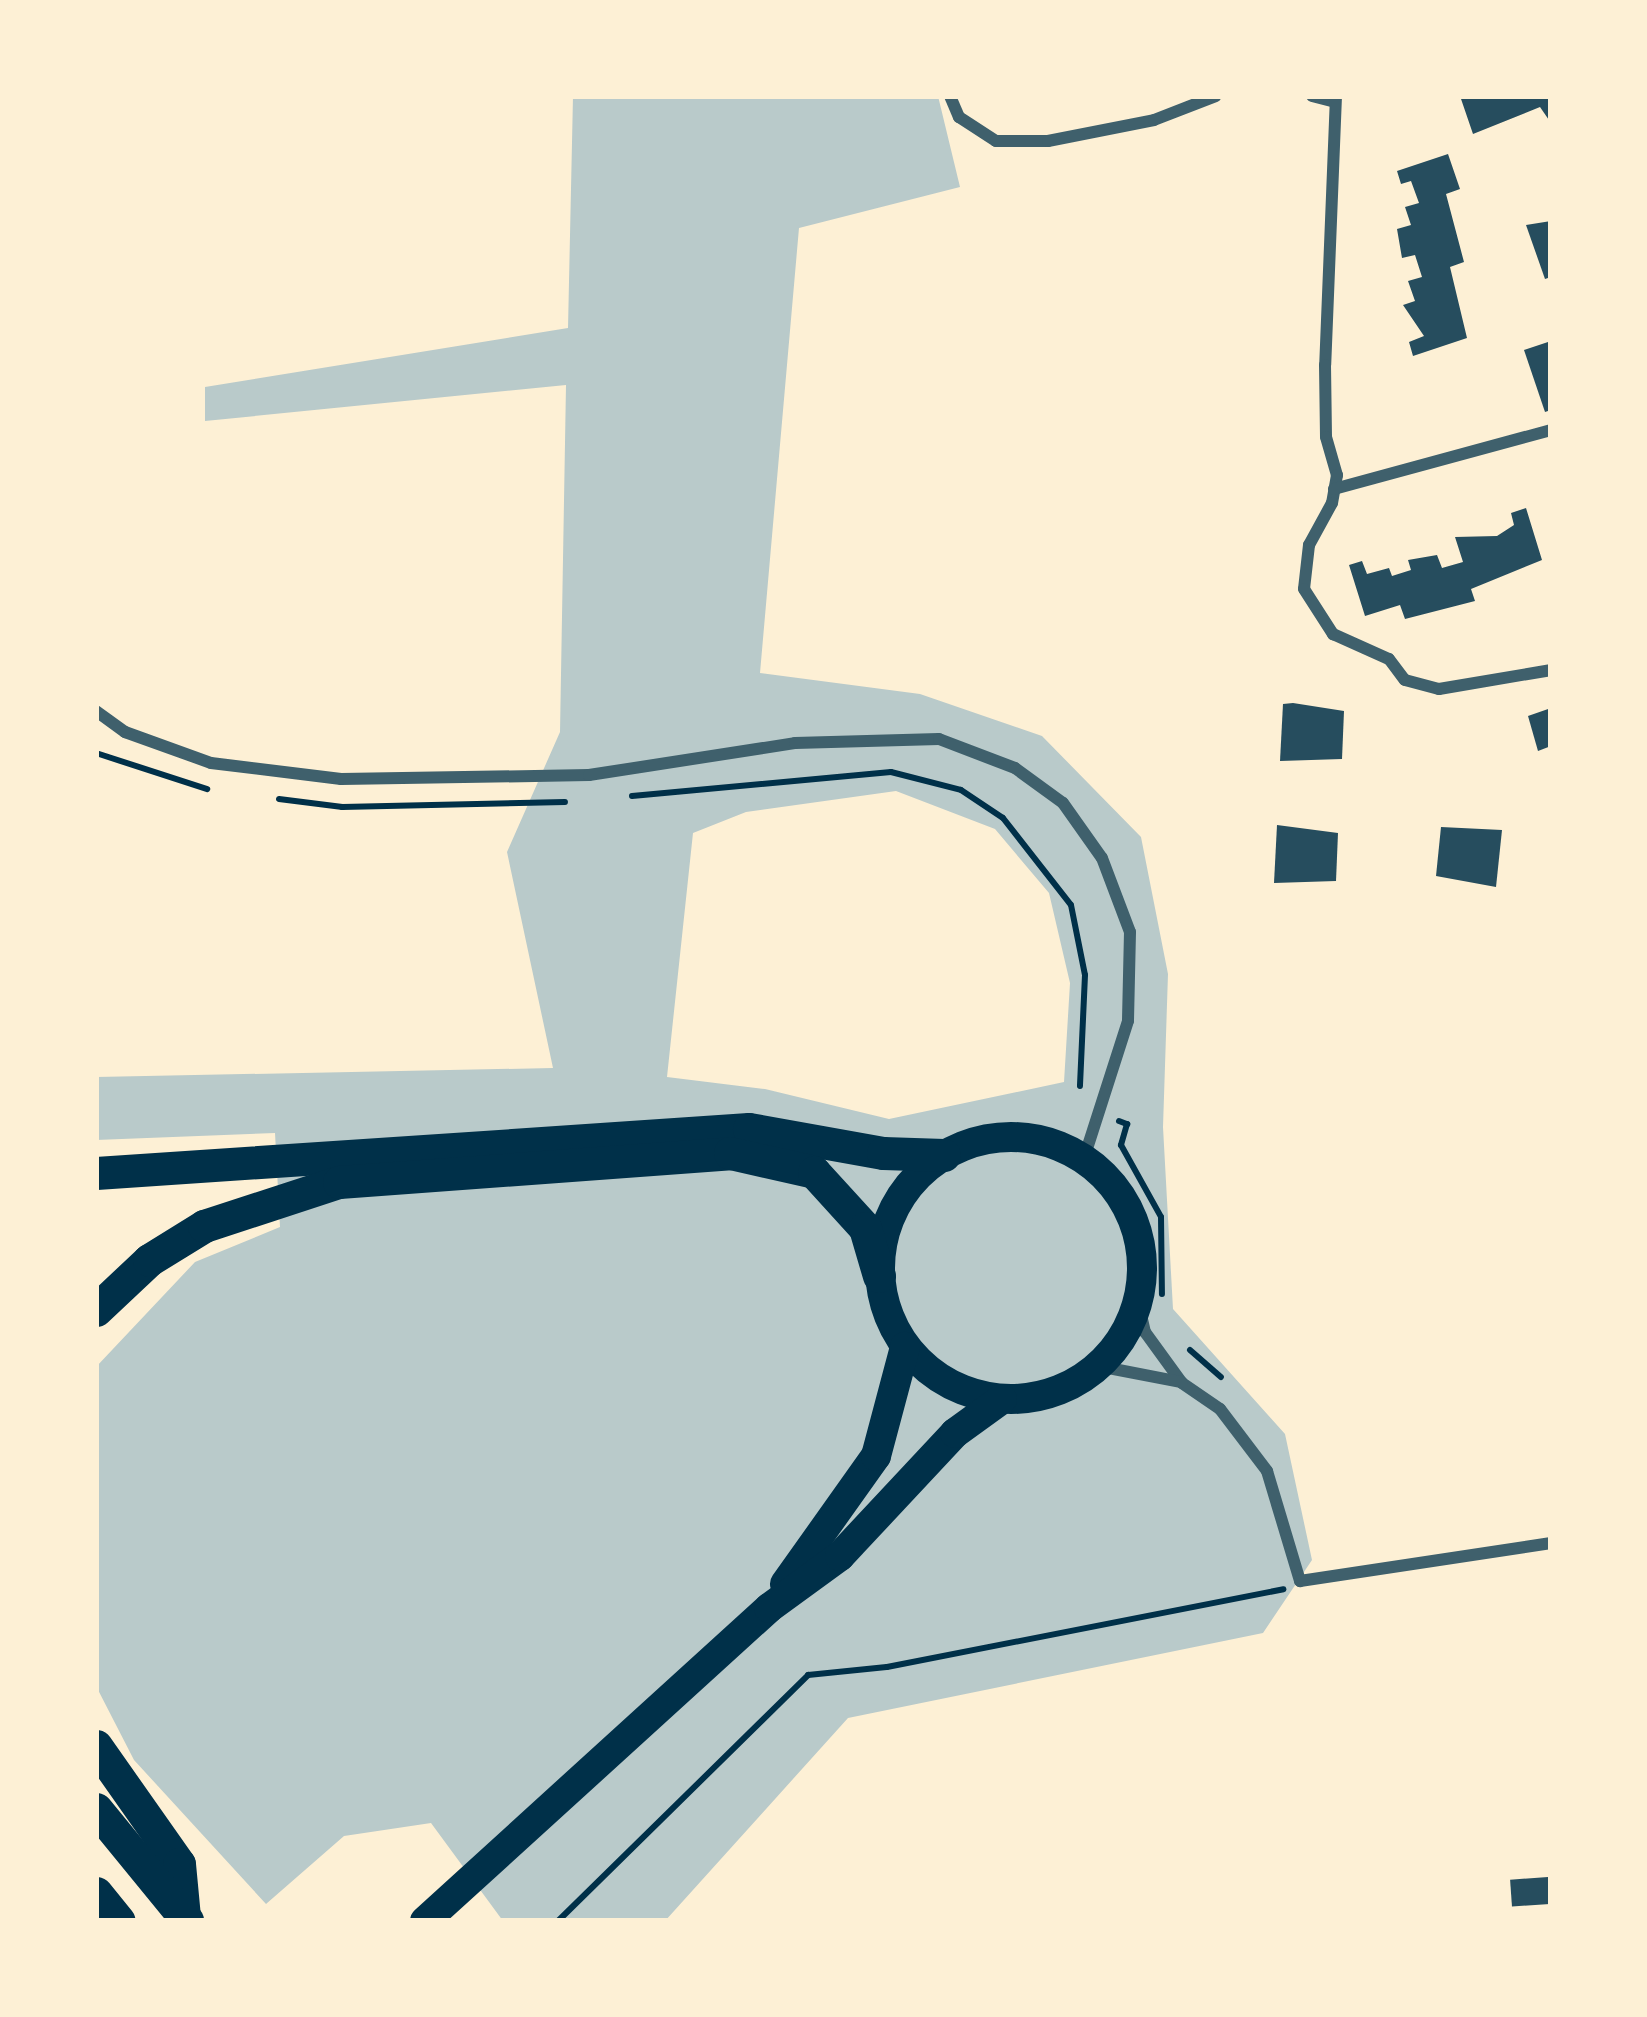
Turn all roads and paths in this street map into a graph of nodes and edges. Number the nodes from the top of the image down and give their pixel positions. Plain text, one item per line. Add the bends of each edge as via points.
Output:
1 (950, 96) edge
2 (1216, 96) edge
3 (1312, 96) edge
4 (1334, 99) edge
5 (1551, 430) edge
6 (1334, 488) junction
7 (1551, 670) edge
8 (96, 711) edge
9 (96, 753) edge
10 (224, 791) dead end
11 (620, 797) dead end
12 (271, 798) dead end
13 (576, 801) dead end
14 (1100, 1116) junction
15 (944, 1155) junction
16 (1084, 1158) junction
17 (96, 1173) edge
18 (879, 1276) junction
19 (1150, 1309) junction
20 (96, 1310) edge
21 (905, 1347) junction
22 (1187, 1347) dead end
23 (1098, 1366) junction
24 (1182, 1383) junction
25 (1234, 1390) dead end
26 (1002, 1399) junction
27 (1551, 1543) edge
28 (1300, 1581) junction
29 (769, 1608) junction
30 (96, 1746) edge
31 (96, 1809) edge
32 (96, 1893) edge
33 (186, 1919) edge
34 (119, 1921) edge
35 (425, 1921) edge
36 (558, 1921) edge

1 - 2 street via 959,117 996,141 1048,141 1154,120
3 - 4 street
4 - 6 street via 1325,413
5 - 6 street
6 - 7 street via 1309,545 1304,589 1333,634 1389,659 1406,680 1439,689
8 - 14 street via 125,732 211,764 341,779 589,775 795,743 939,739 1015,768 1063,803 1089,839 1130,932 1128,1021
9 - 10 path
11 - 14 path via 891,772 961,790 1003,818 1071,905 1085,975 1080,1086
12 - 13 path via 342,807
14 - 16 street
14 - 19 path via 1127,1124 1120,1145 1161,1217
15 - 16 main road via 1014,1137
15 - 17 highway via 883,1153 749,1129
15 - 18 main road via 894,1207
16 - 19 main road via 1114,1186 1134,1221
18 - 20 highway via 865,1228 814,1172 730,1153 339,1182 204,1226 148,1260
18 - 21 main road
19 - 23 main road
19 - 24 street via 1145,1332
21 - 26 main road via 965,1391
21 - 29 main road via 876,1456
22 - 25 path
23 - 24 street
23 - 26 main road via 1053,1391
24 - 28 street via 1220,1409 1267,1472
26 - 29 main road via 955,1433 840,1556
27 - 28 street
28 - 36 path via 1202,1608 808,1675
29 - 35 main road
30 - 33 highway via 179,1864
31 - 33 highway
32 - 34 highway

